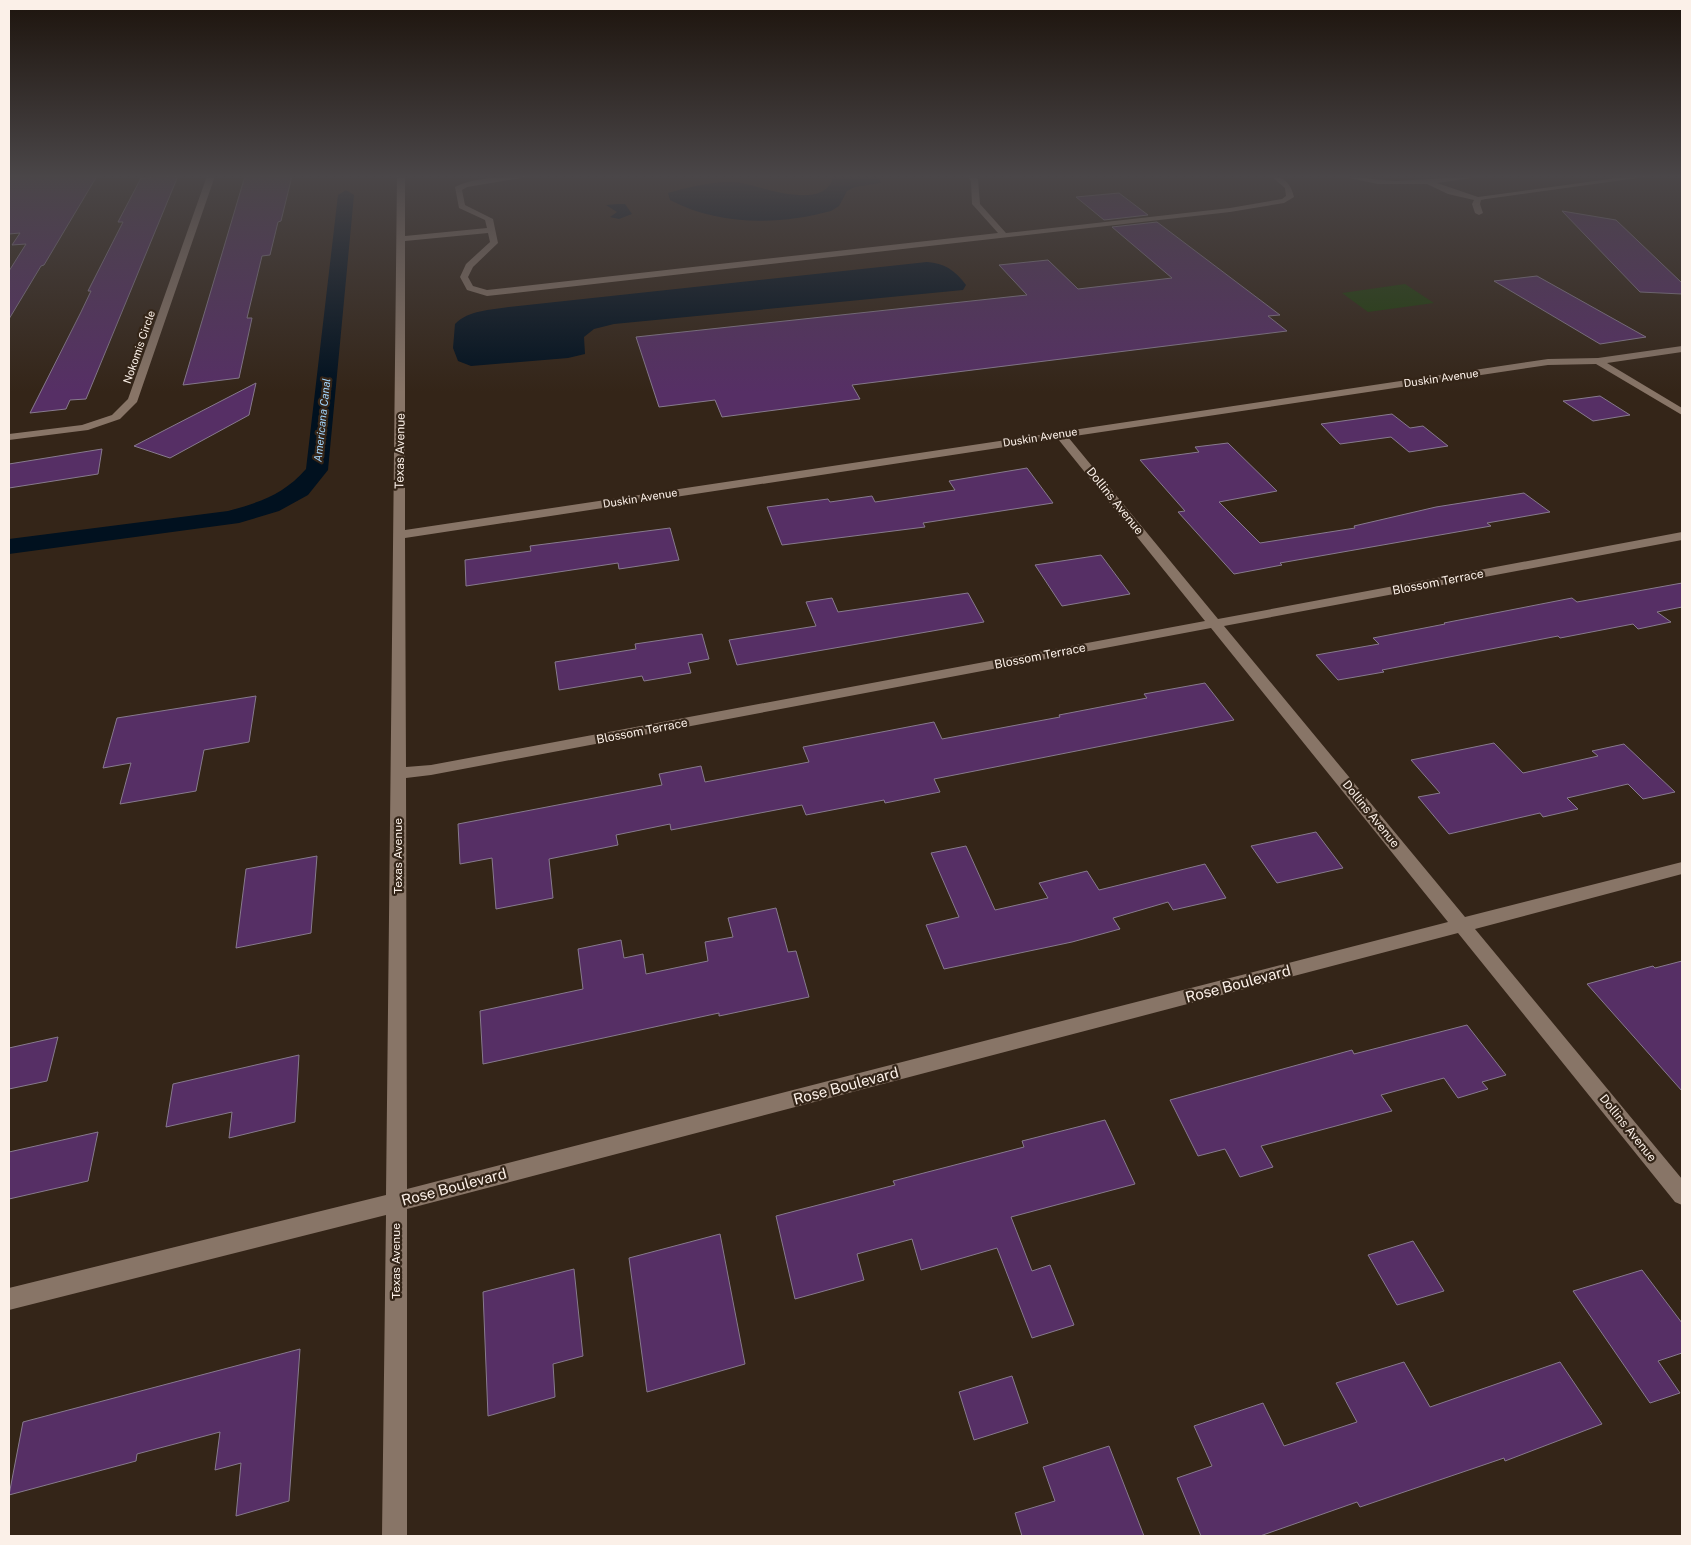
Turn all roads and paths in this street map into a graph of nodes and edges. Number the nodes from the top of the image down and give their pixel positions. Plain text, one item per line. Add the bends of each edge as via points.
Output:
1 (186, 248) edge
2 (402, 248) edge
3 (488, 248) edge
4 (896, 248) edge
5 (1682, 349) edge
6 (1598, 362) junction
7 (1682, 412) edge
8 (1060, 434) junction
9 (9, 437) edge
10 (400, 535) junction
11 (1682, 536) edge
12 (1215, 624) junction
13 (398, 773) junction
14 (1682, 868) edge
15 (1462, 926) junction
16 (1682, 1195) edge
17 (396, 1202) junction
18 (9, 1299) edge
19 (394, 1536) edge

1 - 9 street, Nokomis Circle via 133,400 116,417 84,428
2 - 10 street, Texas Avenue
3 - 4 street via 469,266 464,277 470,288 487,293
5 - 6 street, Duskin Avenue
6 - 7 street
6 - 8 street, Duskin Avenue via 1548,362
8 - 10 street, Duskin Avenue
8 - 12 street, Dollins Avenue
10 - 13 street, Texas Avenue
11 - 12 street, Blossom Terrace
12 - 13 street, Blossom Terrace via 431,770
12 - 15 street, Dollins Avenue
13 - 17 street, Texas Avenue
14 - 15 street, Rose Boulevard
15 - 16 street, Dollins Avenue
15 - 17 street, Rose Boulevard
17 - 18 street, Rose Boulevard
17 - 19 street, Texas Avenue

